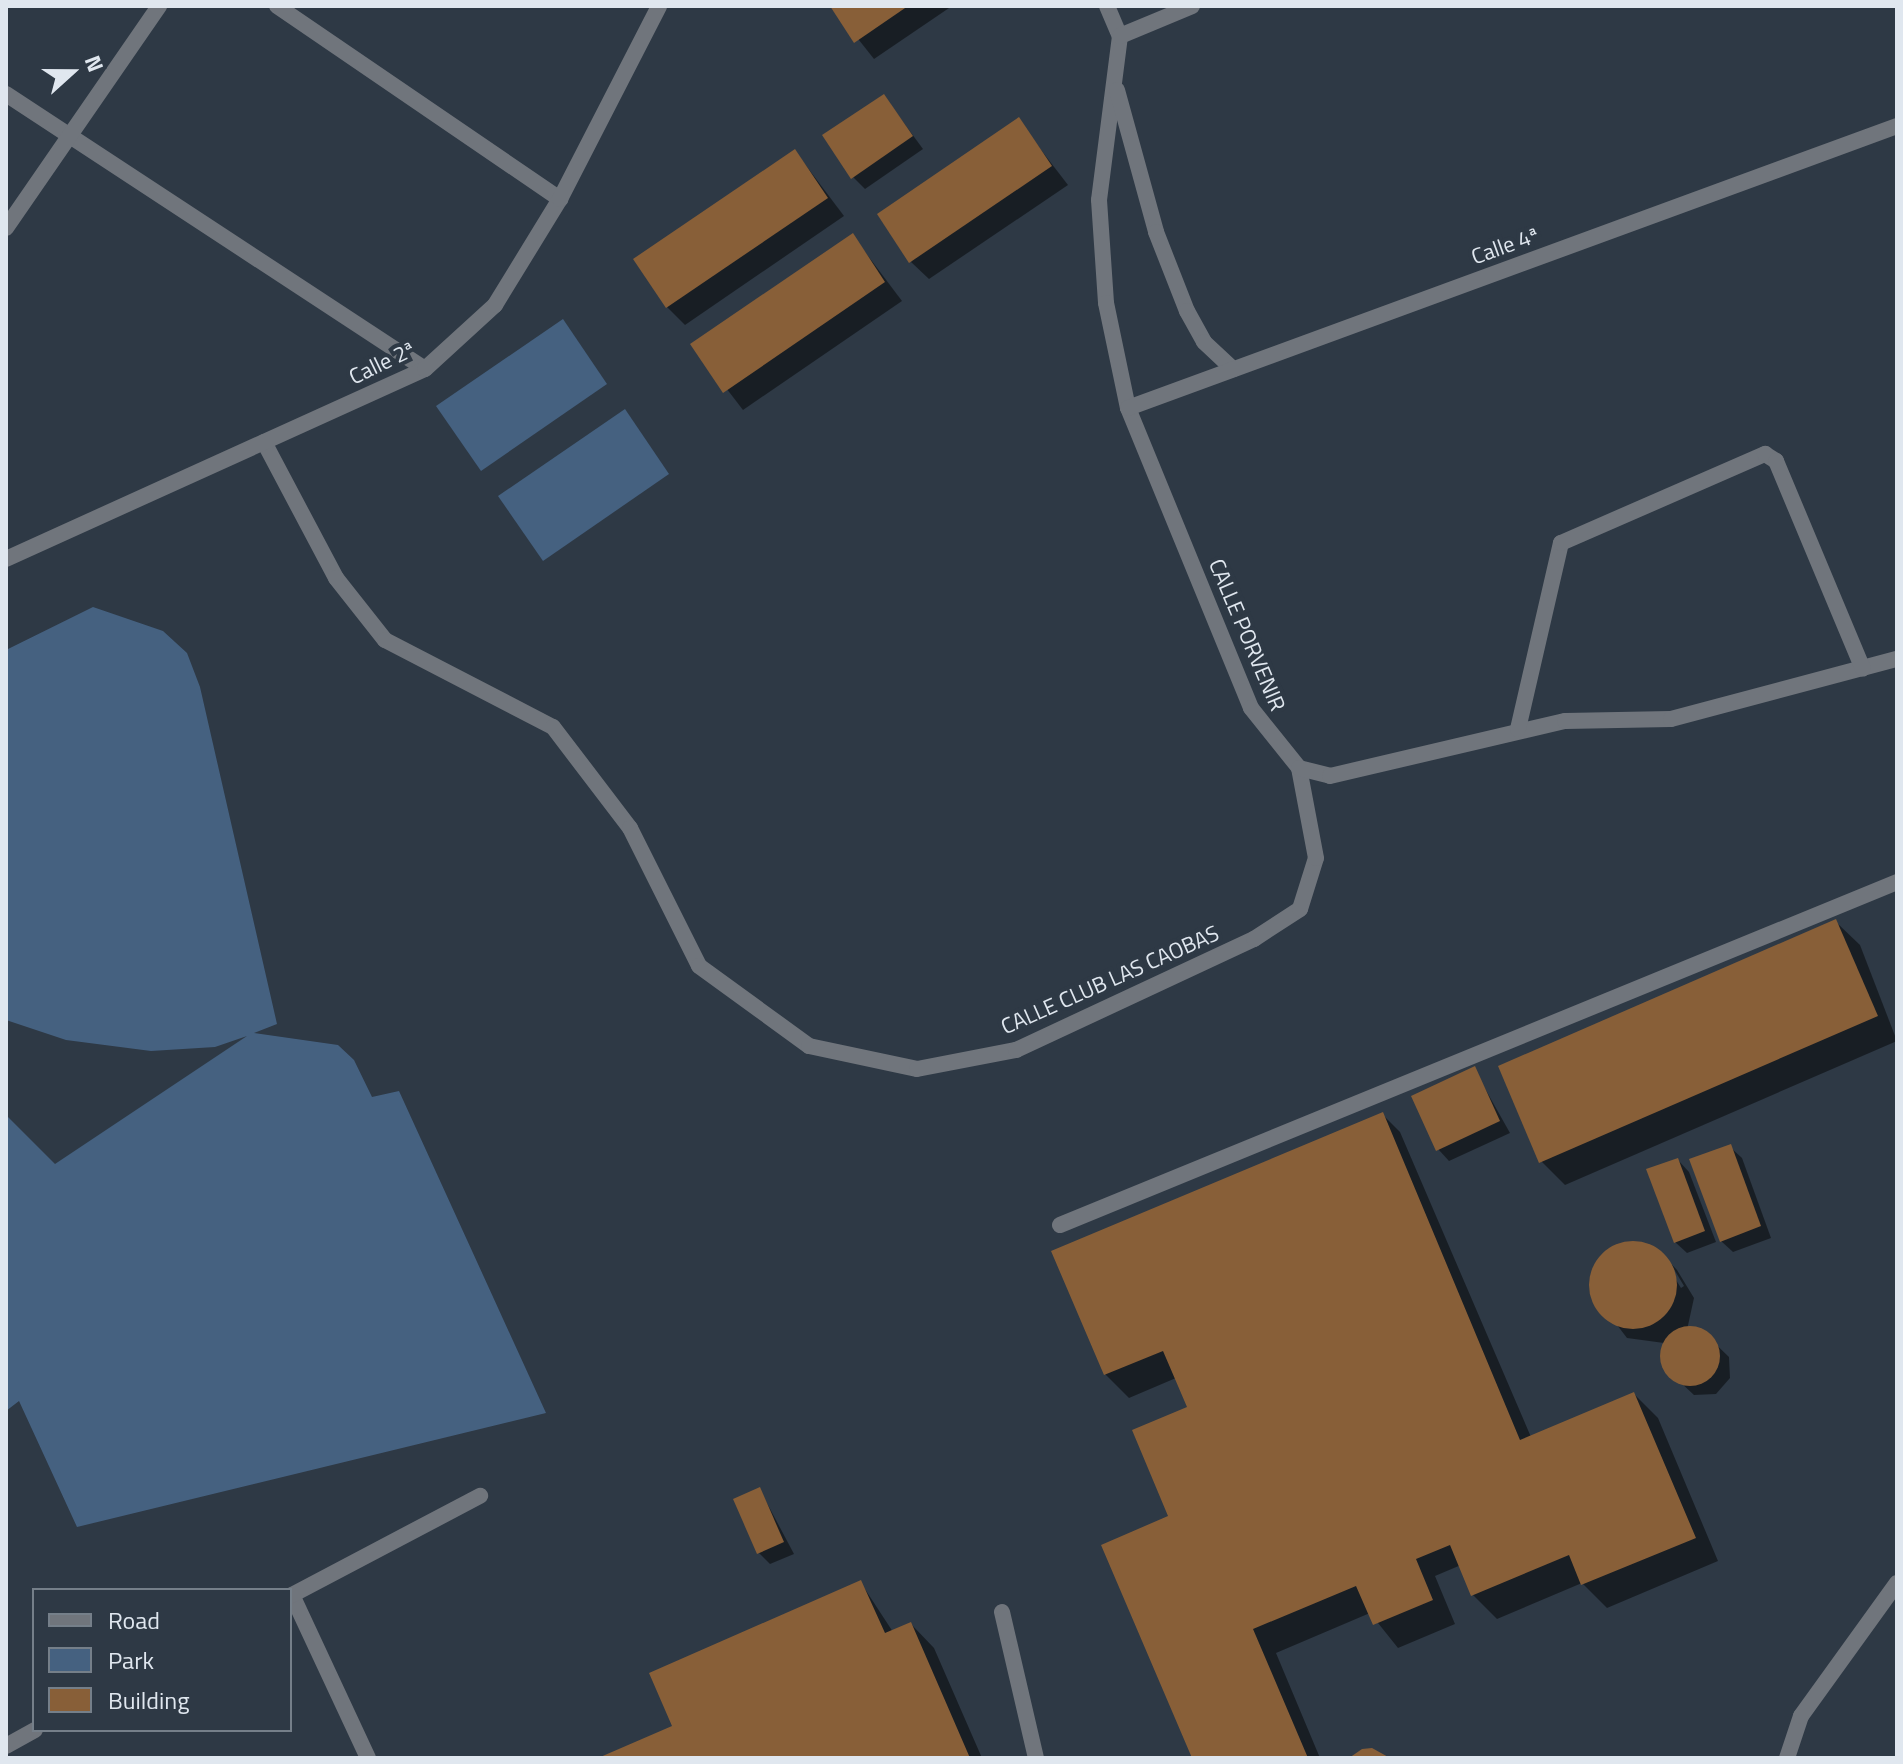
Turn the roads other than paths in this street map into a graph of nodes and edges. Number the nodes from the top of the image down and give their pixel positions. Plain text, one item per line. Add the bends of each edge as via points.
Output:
1 (159, 6) edge
2 (277, 6) edge
3 (659, 6) edge
4 (1107, 6) edge
5 (1192, 6) edge
6 (1120, 36) junction
7 (1114, 81) junction
8 (6, 94) edge
9 (1897, 126) edge
10 (71, 134) junction
11 (560, 199) junction
12 (6, 228) edge
13 (425, 369) junction
14 (1233, 369) junction
15 (1128, 408) junction
16 (264, 442) junction
17 (6, 559) edge
18 (1897, 659) edge
19 (1863, 669) junction
20 (1518, 729) junction
21 (1299, 768) junction
22 (1897, 882) edge
23 (1060, 1225) dead end
24 (480, 1496) dead end
25 (1897, 1583) edge
26 (292, 1594) edge
27 (292, 1597) edge
28 (1002, 1612) dead end
29 (32, 1732) edge
30 (6, 1746) edge
31 (368, 1758) edge
32 (1036, 1758) edge
33 (1787, 1758) edge

1 - 10 street
2 - 11 street
3 - 11 street, Calle 2ª
4 - 6 street
5 - 6 street
6 - 7 street, CALLE PORVENIR
7 - 14 street via 1156,232 1187,311 1204,342
7 - 15 street, CALLE PORVENIR via 1099,200 1106,303
8 - 10 street
9 - 14 street, Calle 4ª
10 - 12 street
10 - 13 street
11 - 13 street, Calle 2ª via 495,305
13 - 16 street, Calle 2ª
14 - 15 street, Calle 4ª
15 - 21 street, CALLE PORVENIR via 1251,708
16 - 17 street, Calle 2ª
16 - 21 street, CALLE CLUB LAS CAOBAS via 336,578 385,640 553,727 630,828 699,966 809,1046 917,1069 1016,1050 1254,939 1300,909 1316,858
18 - 19 street
19 - 20 street via 1663,720
19 - 20 street via 1776,461 1765,454 1561,543
20 - 21 street via 1330,776
22 - 23 street
24 - 26 street
25 - 33 street via 1801,1716
27 - 31 street
28 - 32 street
29 - 30 street

